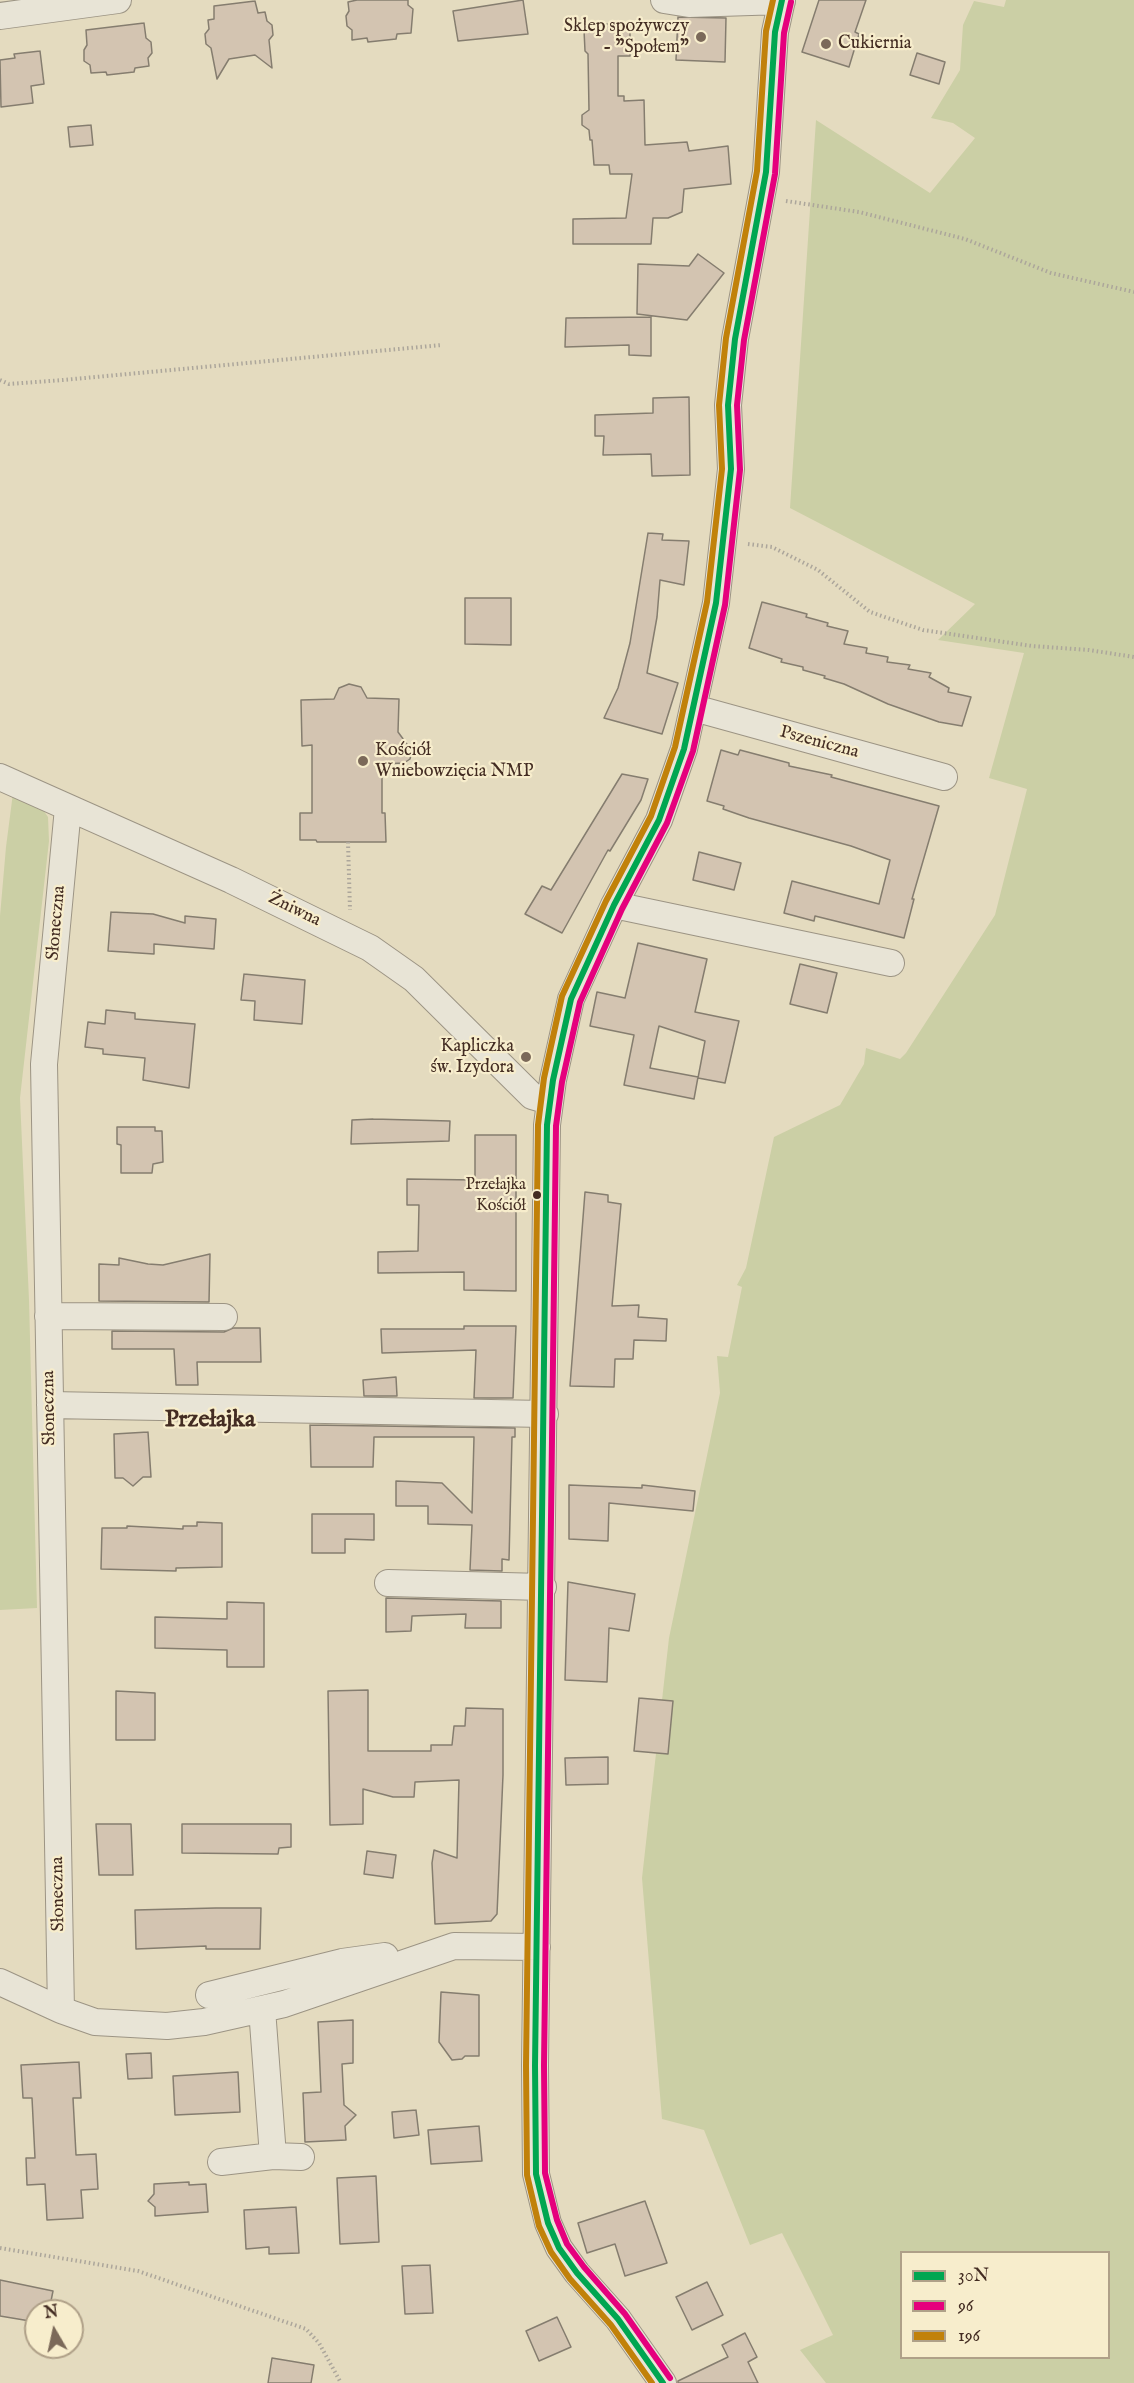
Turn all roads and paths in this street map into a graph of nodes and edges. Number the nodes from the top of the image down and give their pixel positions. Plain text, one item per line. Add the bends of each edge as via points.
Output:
1 (118, 0) edge
2 (664, 0) edge
3 (782, 0) edge
4 (0, 16) edge
5 (761, 198) junction
6 (1134, 292) edge
7 (442, 345) dead end
8 (0, 380) edge
9 (724, 541) junction
10 (1134, 657) edge
11 (694, 708) junction
12 (0, 777) edge
13 (944, 777) dead end
14 (68, 808) junction
15 (348, 842) dead end
16 (614, 905) junction
17 (350, 914) dead end
18 (891, 963) dead end
19 (549, 1101) junction
20 (48, 1316) junction
21 (224, 1317) dead end
22 (50, 1405) junction
23 (545, 1414) junction
24 (388, 1583) dead end
25 (543, 1587) junction
26 (454, 1946) junction
27 (537, 1947) junction
28 (0, 1982) edge
29 (209, 1995) dead end
30 (262, 2009) junction
31 (61, 2010) junction
32 (273, 2156) junction
33 (301, 2157) dead end
34 (221, 2162) dead end
35 (0, 2248) edge
36 (341, 2383) edge
37 (663, 2383) edge

1 - 4 street
2 - 3 street via 689,4
3 - 5 street via 775,32
5 - 6 path via 859,212 965,239 1051,273
5 - 9 street via 735,339 728,405 731,469
7 - 8 path via 63,380 9,384
9 - 10 path via 772,547 818,570 870,612 923,630
9 - 11 street via 716,603
11 - 13 street, Pszeniczna
11 - 16 street via 659,820
12 - 14 street, Żniwna
14 - 19 street, Żniwna via 231,880 370,948 414,979 532,1096
14 - 20 street, Słoneczna via 44,1064
15 - 17 path
16 - 18 street
16 - 19 street via 571,999
19 - 23 street
20 - 21 street
20 - 22 street, Słoneczna
22 - 23 street
22 - 31 street, Słoneczna
23 - 25 street
24 - 25 street
25 - 27 street
26 - 27 street
26 - 29 street via 342,1962
26 - 30 street
27 - 37 street via 536,2174 545,2214 559,2248 618,2319
28 - 31 street
30 - 31 street via 167,2026 95,2022
30 - 32 street
32 - 33 street
32 - 34 street
35 - 36 path via 138,2271 306,2329 319,2343

